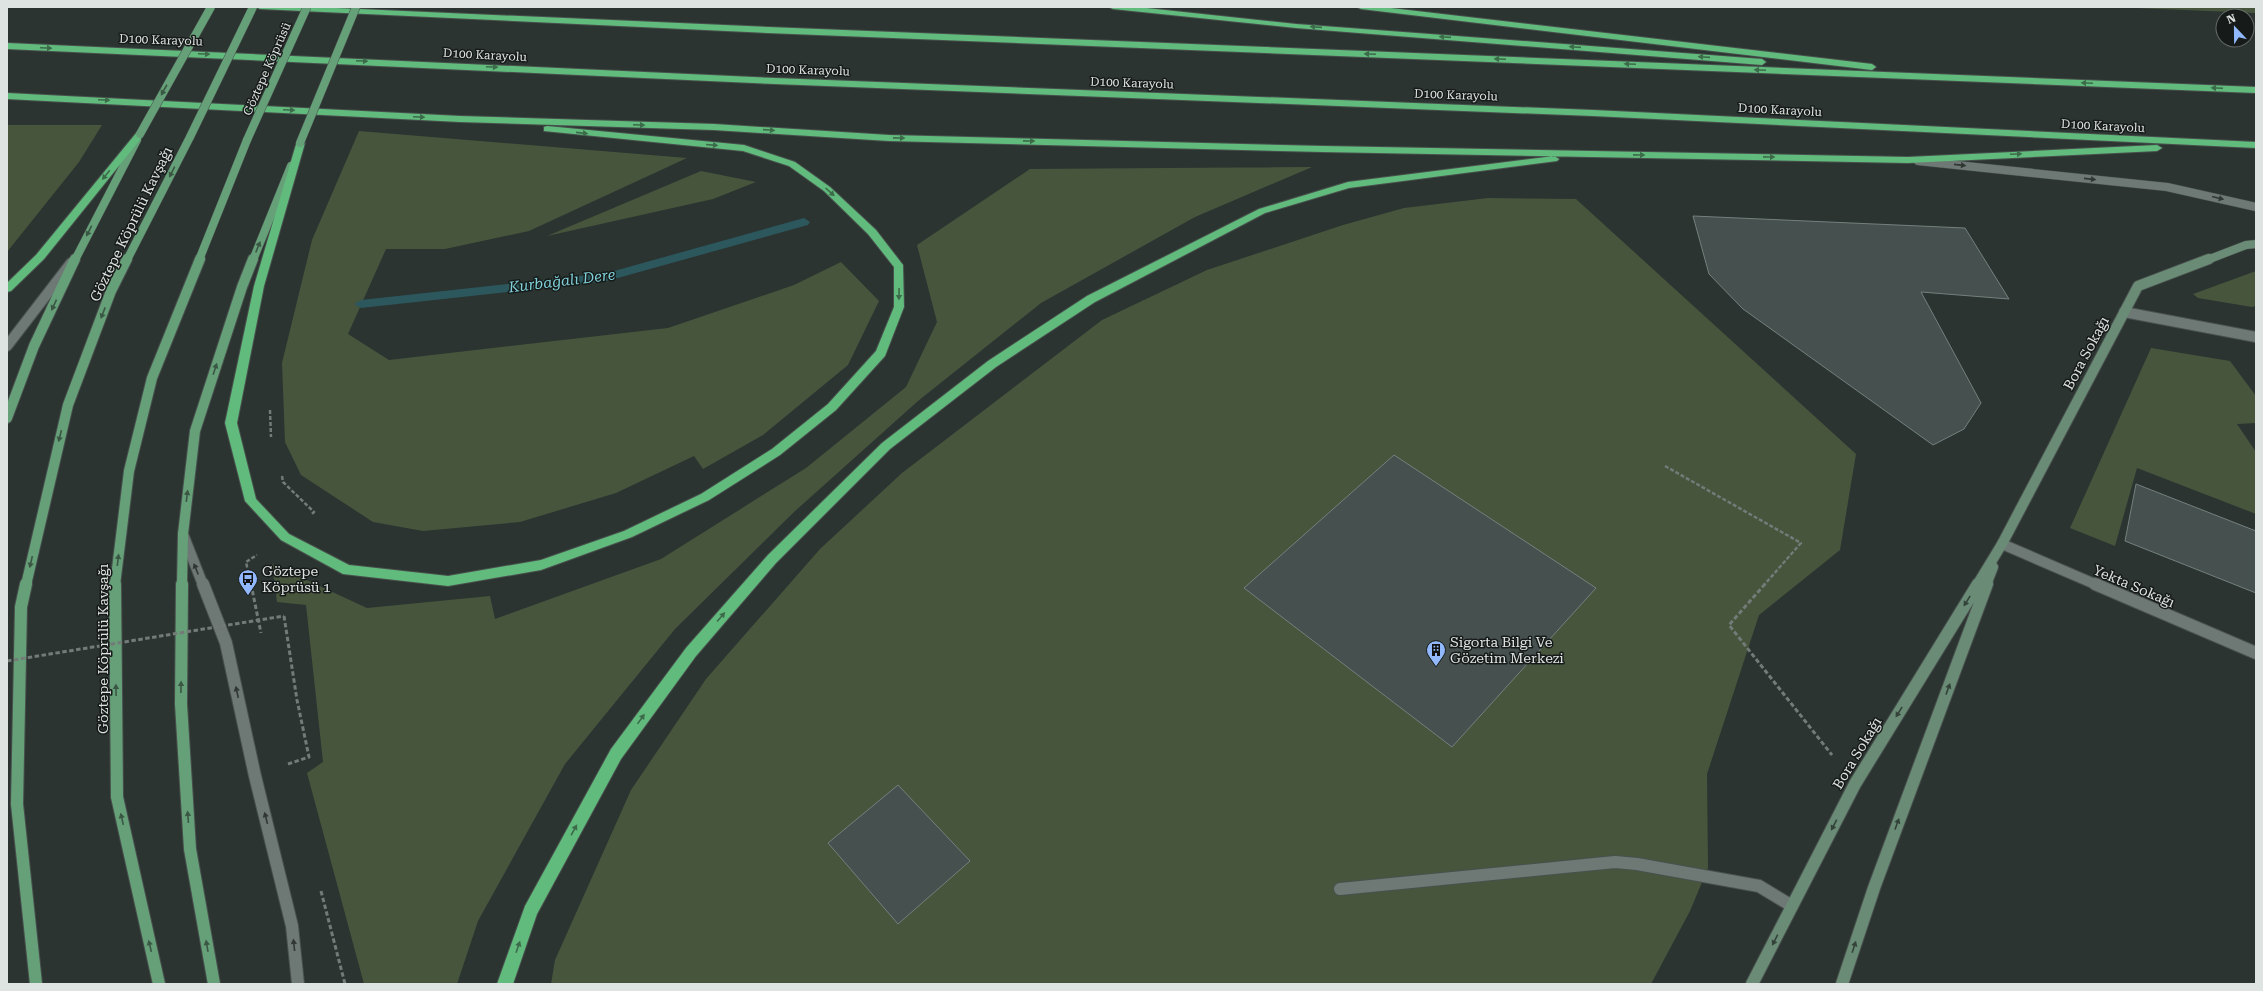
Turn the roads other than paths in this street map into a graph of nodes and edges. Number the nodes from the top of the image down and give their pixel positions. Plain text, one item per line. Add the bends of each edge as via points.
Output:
1 (211, 7) edge
2 (253, 7) edge
3 (260, 7) edge
4 (307, 7) edge
5 (356, 7) edge
6 (1113, 7) edge
7 (1361, 7) edge
8 (7, 46) edge
9 (1967, 78) junction
10 (2256, 90) edge
11 (7, 96) edge
12 (65, 98) junction
13 (7, 101) edge
14 (460, 119) junction
15 (140, 134) junction
16 (247, 140) joint
17 (300, 143) junction
18 (2230, 144) junction
19 (2256, 145) edge
20 (1600, 154) junction
21 (1908, 160) junction
22 (2256, 208) edge
23 (2256, 244) edge
24 (76, 257) junction
25 (7, 289) edge
26 (2124, 312) junction
27 (2256, 337) edge
28 (7, 346) edge
29 (7, 418) edge
30 (183, 534) junction
31 (2002, 544) junction
32 (2256, 653) edge
33 (1340, 889) dead end
34 (1792, 906) junction
35 (36, 984) edge
36 (159, 984) edge
37 (214, 984) edge
38 (298, 984) edge
39 (505, 984) edge
40 (1752, 984) edge
41 (1842, 984) edge

1 -> 15 main road, bridge
2 -> 35 main road, Göztepe Köprülü Kavşağı, bridge via 111,291 68,405 21,607 17,804
9 -> 3 highway
4 - 16 main road, Göztepe Köprüsü, bridge
5 - 17 main road, bridge
9 -> 6 highway via 1296,26
7 - 9 highway
8 -> 18 highway, D100 Karayolu via 775,81 1593,113
10 -> 9 highway
11 - 12 highway
12 - 13 highway
12 -> 14 highway
14 -> 17 highway via 744,148 792,164 827,189 872,232 899,267 899,307 881,354 832,407 776,452 705,497 628,534 541,565 448,581 347,570 285,537 251,501 231,423 259,286
14 -> 20 highway via 714,127 904,138
15 -> 24 main road
15 -> 25 highway via 40,257
36 -> 16 main road, Göztepe Köprülü Kavşağı via 117,797 115,580 129,471 152,378
30 -> 17 main road via 195,431 242,287
18 - 19 highway, D100 Karayolu
21 -> 18 highway
20 -> 21 highway
39 -> 20 highway via 530,911 616,754 691,652 772,558 886,446 992,364 1090,299 1262,211 1348,186 1447,171
21 -> 22 street via 2167,187
23 - 26 main road, Bora Sokağı via 2246,245 2138,286
24 - 28 street
24 -> 29 main road via 23,371
26 - 27 street
26 - 31 main road, Bora Sokağı
37 -> 30 main road via 189,834 181,704
38 -> 30 street via 292,926 226,643
31 - 32 street, Yekta Sokağı
31 -> 34 main road, Bora Sokağı via 1855,784
41 -> 31 main road, Bora Sokağı via 1874,888
33 - 34 street via 1615,862 1759,886
34 -> 40 main road, Bora Sokağı

